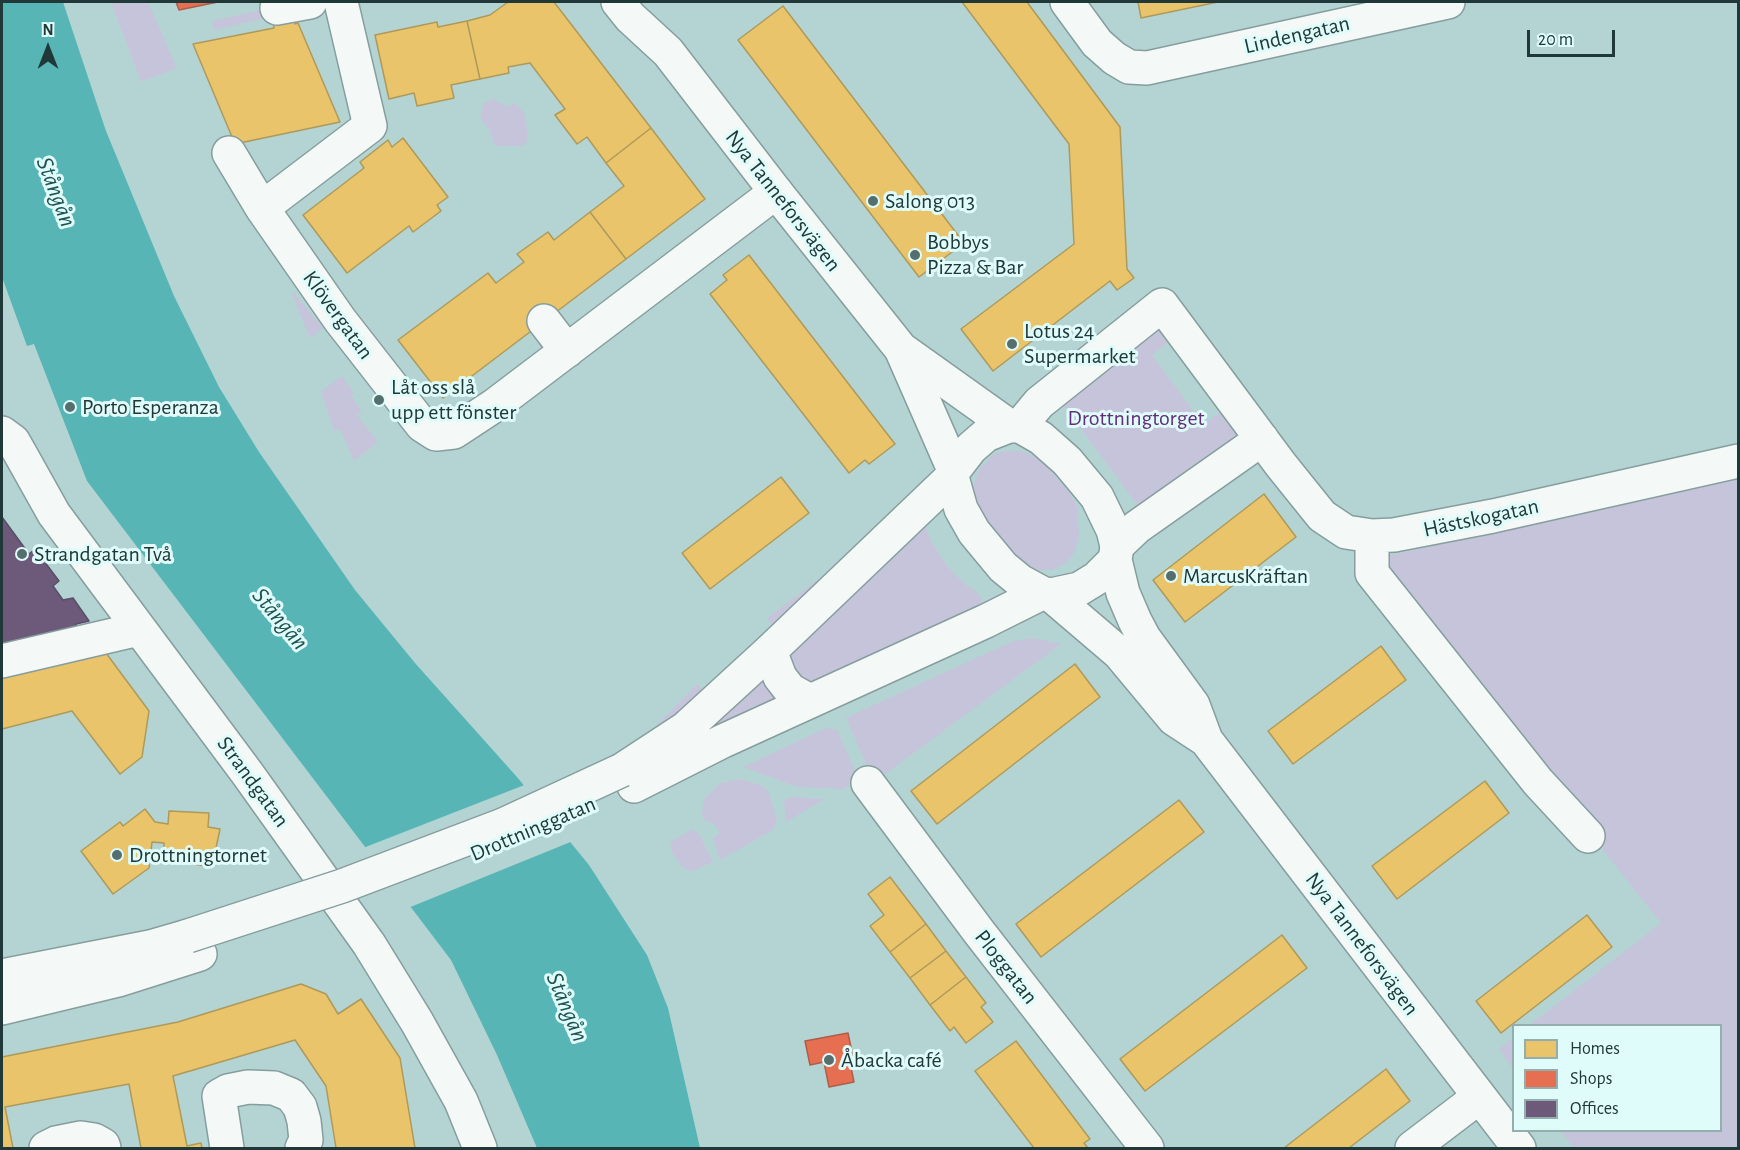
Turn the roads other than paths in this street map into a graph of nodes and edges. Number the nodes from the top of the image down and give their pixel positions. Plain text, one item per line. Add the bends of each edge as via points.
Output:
1 (310, 2) edge
2 (341, 2) edge
3 (618, 2) edge
4 (648, 2) edge
5 (1067, 2) edge
6 (1448, 2) edge
7 (277, 8) dead end
8 (1360, 11) edge
9 (668, 52) junction
10 (229, 153) dead end
11 (776, 192) junction
12 (262, 208) junction
13 (544, 321) dead end
14 (901, 349) junction
15 (567, 351) junction
16 (1015, 426) junction
17 (2, 433) edge
18 (1262, 439) junction
19 (1738, 461) edge
20 (953, 474) junction
21 (1372, 536) junction
22 (1116, 553) junction
23 (1046, 594) junction
24 (139, 629) junction
25 (770, 651) junction
26 (2, 661) edge
27 (810, 701) junction
28 (1206, 740) junction
29 (628, 778) junction
30 (868, 783) dead end
31 (1588, 836) dead end
32 (194, 945) junction
33 (2, 976) edge
34 (2, 1008) edge
35 (1479, 1097) junction
36 (46, 1149) edge
37 (104, 1149) edge
38 (227, 1149) edge
39 (302, 1149) edge
40 (480, 1149) edge
41 (1147, 1149) edge
42 (1412, 1149) edge
43 (1519, 1149) edge

1 - 7 street
2 - 12 street via 370,126
3 - 9 street, Nya Tanneforsvägen
4 - 9 street, Nya Tanneforsvägen
5 - 8 street, Lindengatan via 1113,58 1129,67 1147,68
6 - 8 street, Lindengatan
9 - 11 street, Nya Tanneforsvägen
10 - 12 street, Klövergatan
11 - 14 street, Nya Tanneforsvägen
11 - 15 street, Klövergatan
12 - 15 street, Klövergatan via 340,320 422,425 436,434 454,432
13 - 15 street
14 - 16 street, Nya Tanneforsvägen
14 - 20 street, Nya Tanneforsvägen
16 - 18 street via 1162,305
16 - 20 street via 986,435 971,448
16 - 22 street via 1041,438 1067,461 1097,497 1113,530
17 - 24 street, Strandgatan via 12,441 54,513
18 - 21 street, Hästskogatan via 1322,516 1346,532
18 - 22 street via 1137,527
19 - 21 street, Hästskogatan via 1493,516
20 - 23 street via 961,509 974,532 1003,567
20 - 25 street, Drottninggatan
21 - 31 street via 1372,573 1531,774
22 - 23 street via 1097,578 1079,589
22 - 28 street, Nya Tanneforsvägen via 1123,593 1135,621 1193,705
23 - 27 street, Drottninggatan
23 - 28 street, Nya Tanneforsvägen via 1119,653 1174,719
24 - 26 street
24 - 40 street, Strandgatan via 369,944 461,1101
25 - 27 street via 790,690
25 - 29 street, Drottninggatan
27 - 29 street, Drottninggatan
28 - 35 street, Nya Tanneforsvägen
29 - 32 street, Drottninggatan via 511,840 351,902
30 - 41 street, Ploggatan
32 - 33 street, Drottninggatan via 150,946
32 - 34 street, Drottninggatan via 118,980
35 - 42 street
35 - 43 street, Nya Tanneforsvägen
36 - 37 street via 81,1138 94,1140
38 - 39 street via 219,1096 248,1087 274,1088 291,1095 304,1121 306,1140

